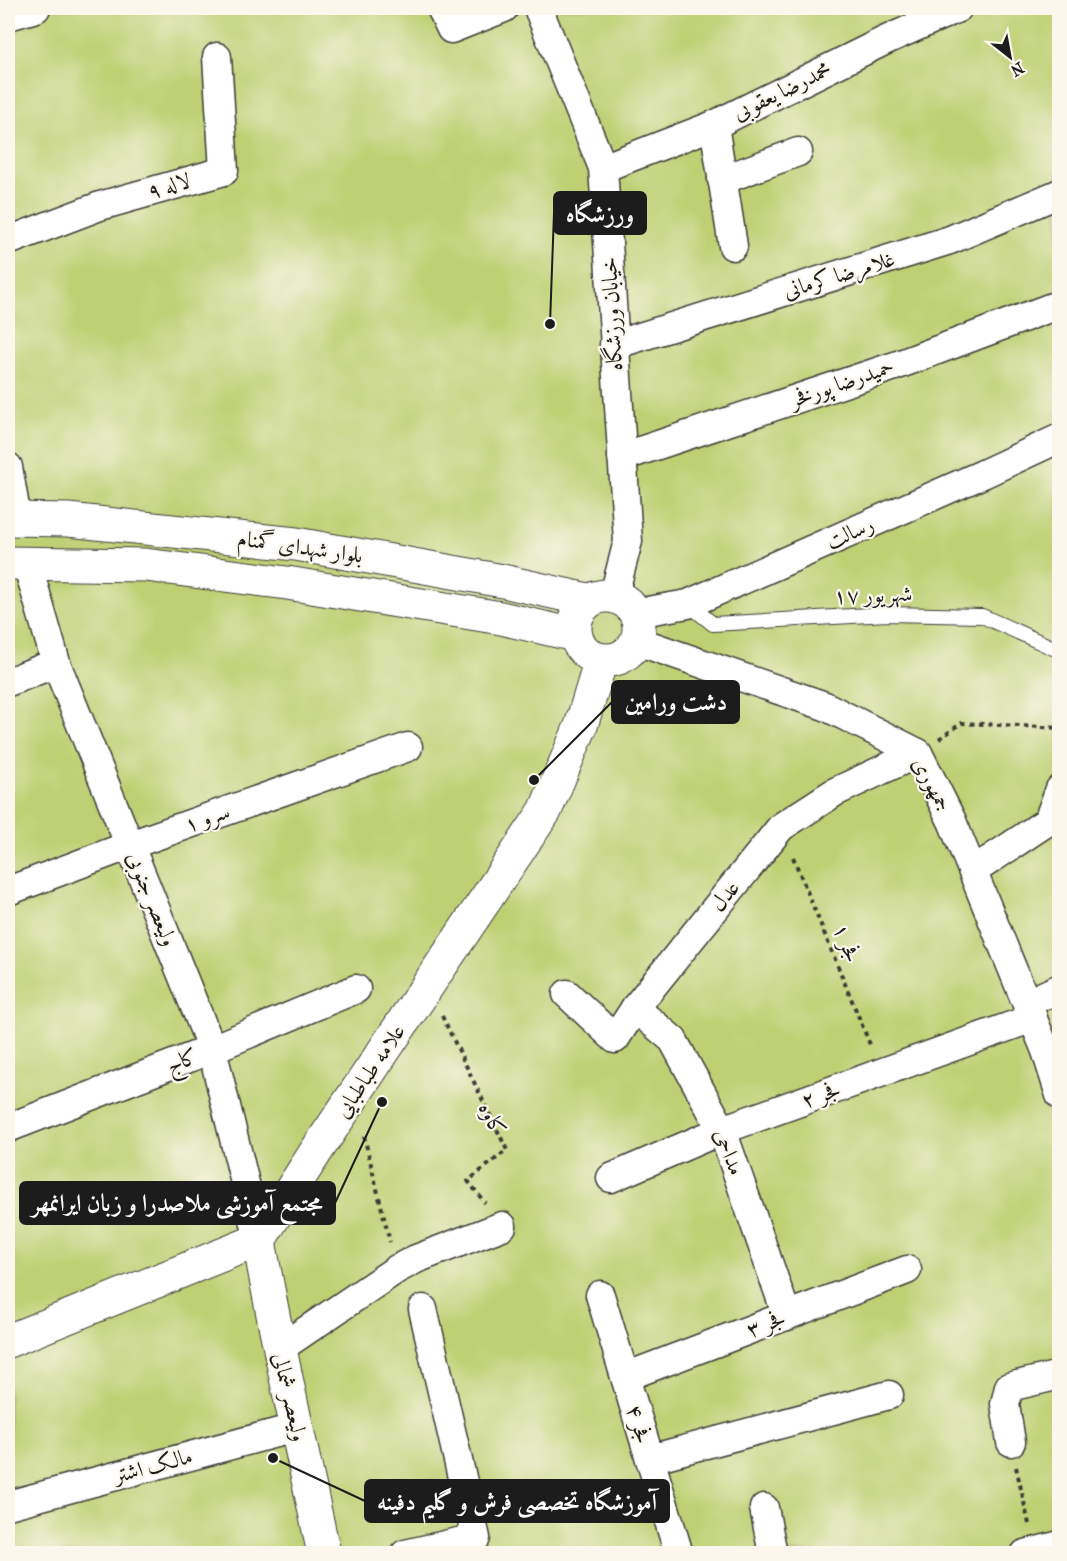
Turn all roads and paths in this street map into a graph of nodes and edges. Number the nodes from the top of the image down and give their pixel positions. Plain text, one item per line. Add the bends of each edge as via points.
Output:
1 (36, 8) edge
2 (504, 8) edge
3 (537, 8) edge
4 (958, 8) edge
5 (8, 16) edge
6 (446, 18) edge
7 (217, 57) dead end
8 (714, 125) junction
9 (798, 152) dead end
10 (603, 168) junction
11 (722, 180) junction
12 (1059, 193) edge
13 (8, 241) edge
14 (733, 246) dead end
15 (1059, 304) edge
16 (614, 345) junction
17 (1059, 438) edge
18 (622, 457) junction
19 (8, 467) edge
20 (12, 519) edge
21 (17, 563) edge
22 (688, 604) junction
23 (619, 612) junction
24 (575, 635) junction
25 (1059, 651) edge
26 (601, 660) junction
27 (56, 663) junction
28 (8, 682) edge
29 (1059, 728) edge
30 (408, 747) dead end
31 (918, 753) junction
32 (1059, 789) edge
33 (1054, 822) edge
34 (781, 827) junction
35 (130, 845) junction
36 (973, 871) junction
37 (8, 891) edge
38 (427, 986) junction
39 (1059, 988) edge
40 (356, 989) dead end
41 (567, 994) dead end
42 (635, 1008) junction
43 (1030, 1011) junction
44 (213, 1049) junction
45 (882, 1073) junction
46 (1059, 1095) edge
47 (354, 1096) junction
48 (8, 1128) edge
49 (722, 1130) junction
50 (611, 1178) dead end
51 (502, 1226) joint
52 (259, 1240) junction
53 (397, 1269) junction
54 (908, 1270) dead end
55 (600, 1295) dead end
56 (423, 1309) dead end
57 (787, 1316) junction
58 (8, 1341) edge
59 (279, 1349) junction
60 (1059, 1375) edge
61 (625, 1377) junction
62 (890, 1395) dead end
63 (298, 1427) junction
64 (1011, 1442) joint
65 (650, 1459) junction
66 (8, 1505) edge
67 (764, 1508) dead end
68 (1040, 1550) edge
69 (324, 1554) edge
70 (405, 1554) edge
71 (679, 1554) edge
72 (773, 1554) edge

1 - 5 street
2 - 6 street
3 - 10 street, خیابان ورزشگاه
4 - 8 street, محمدرضا یعقوبی
7 - 13 street, لاله ۹ via 224,171 100,206
8 - 10 street, محمدرضا یعقوبی
8 - 11 street
9 - 11 street
10 - 16 street, خیابان ورزشگاه
11 - 14 street
12 - 16 street, غلامرضا کرمانی via 950,240
15 - 18 street, حمیدرضا پورفخر via 895,366
16 - 18 street, خیابان ورزشگاه
17 - 22 street, رسالت
18 - 23 street, خیابان ورزشگاه via 628,541
19 - 20 street
20 - 23 street, بلوار شهدای گمنام via 68,519 296,544 503,581
21 - 24 street, بلوار شهدای گمنام via 145,565 287,583 501,618
21 - 27 street, ولیعصر جنوبی
22 - 23 street, رسالت
22 - 25 lane, ۱۷ شهریور via 713,624 887,614 982,616
23 - 24 street via 579,610
23 - 26 street via 628,652 615,659
23 - 31 street, جمهوری
24 - 26 street via 589,655
26 - 38 street, علامه طباطبایی via 581,726 544,811
27 - 28 street
27 - 35 street, ولیعصر جنوبی
29 - 31 path via 962,723
30 - 35 street, سرو ۱
31 - 34 street, عدل via 835,792
31 - 36 street, جمهوری
32 - 33 street
33 - 36 street
34 - 42 street, عدل
34 - 45 path, فجر ۱
35 - 37 street, سرو ۱
35 - 44 street, ولیعصر جنوبی
36 - 43 street, جمهوری
38 - 47 street, علامه طباطبایی
38 - 51 path, کاوه via 507,1150 468,1180
39 - 43 street, فجر ۲
40 - 44 street, کاج
41 - 42 street, عدل via 615,1039
42 - 49 street, مداحی via 673,1040
43 - 45 street, فجر ۲
43 - 46 street, جمهوری
44 - 48 street, کاج
44 - 52 street, ولیعصر جنوبی
45 - 49 street, فجر ۲
47 - 52 street, علامه طباطبایی
47 - 53 path
49 - 50 street, فجر ۲
49 - 57 street, مداحی
51 - 53 street
52 - 58 street
52 - 59 street, ولیعصر شمالی
53 - 59 street
54 - 57 street, فجر ۳
55 - 61 street, فجر ۴
56 - 70 street via 476,1539
57 - 61 street, فجر ۳
59 - 63 street, ولیعصر شمالی
60 - 64 street via 1009,1387 1005,1404
61 - 65 street, فجر ۴
62 - 65 street
63 - 66 street, مالک اشتر
63 - 69 street, ولیعصر شمالی
64 - 68 path
65 - 71 street, فجر ۴
67 - 72 street

